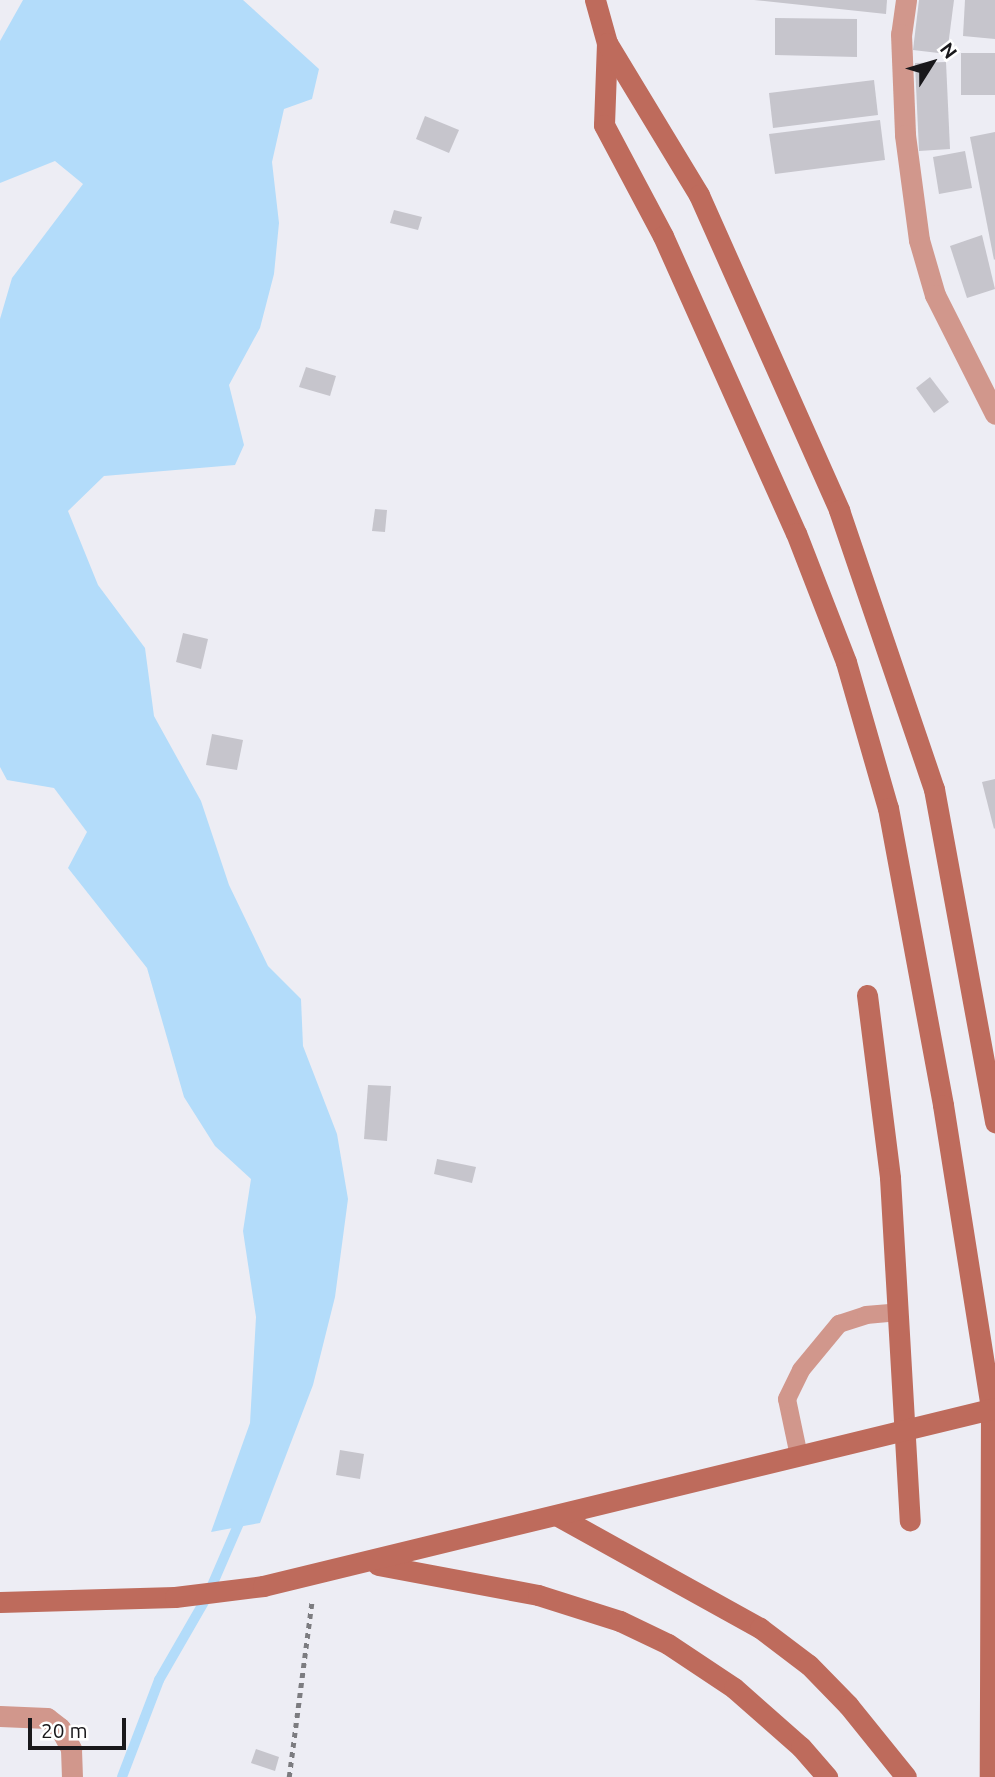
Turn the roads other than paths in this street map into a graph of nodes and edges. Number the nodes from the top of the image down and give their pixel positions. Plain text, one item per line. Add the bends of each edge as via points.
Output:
1 (595, 0) edge
2 (906, 0) edge
3 (607, 43) junction
4 (995, 414) edge
5 (867, 995) dead end
6 (995, 1122) edge
7 (899, 1312) junction
8 (993, 1408) edge
9 (906, 1430) junction
10 (799, 1456) junction
11 (558, 1516) junction
12 (910, 1520) dead end
13 (369, 1564) junction
14 (0, 1602) edge
15 (0, 1716) edge
16 (72, 1777) edge
17 (827, 1777) edge
18 (906, 1777) edge
19 (990, 1777) edge

1 - 3 street
2 - 4 street via 901,34 905,135 919,240 935,295
3 - 6 street via 699,195 844,522 934,789
3 - 8 street via 604,125 663,236 751,428 850,674 888,808
5 - 7 street via 890,1178
7 - 9 street
7 - 10 lane via 866,1315 839,1324 794,1380 787,1399
8 - 9 street
8 - 19 street
9 - 10 street
9 - 12 street
10 - 11 street
11 - 13 street
11 - 18 street via 760,1628 809,1665 848,1704
13 - 14 street via 263,1586 175,1597
13 - 17 street via 538,1595 620,1621 668,1644 734,1688 802,1747
15 - 16 street via 47,1718 60,1728 71,1749

